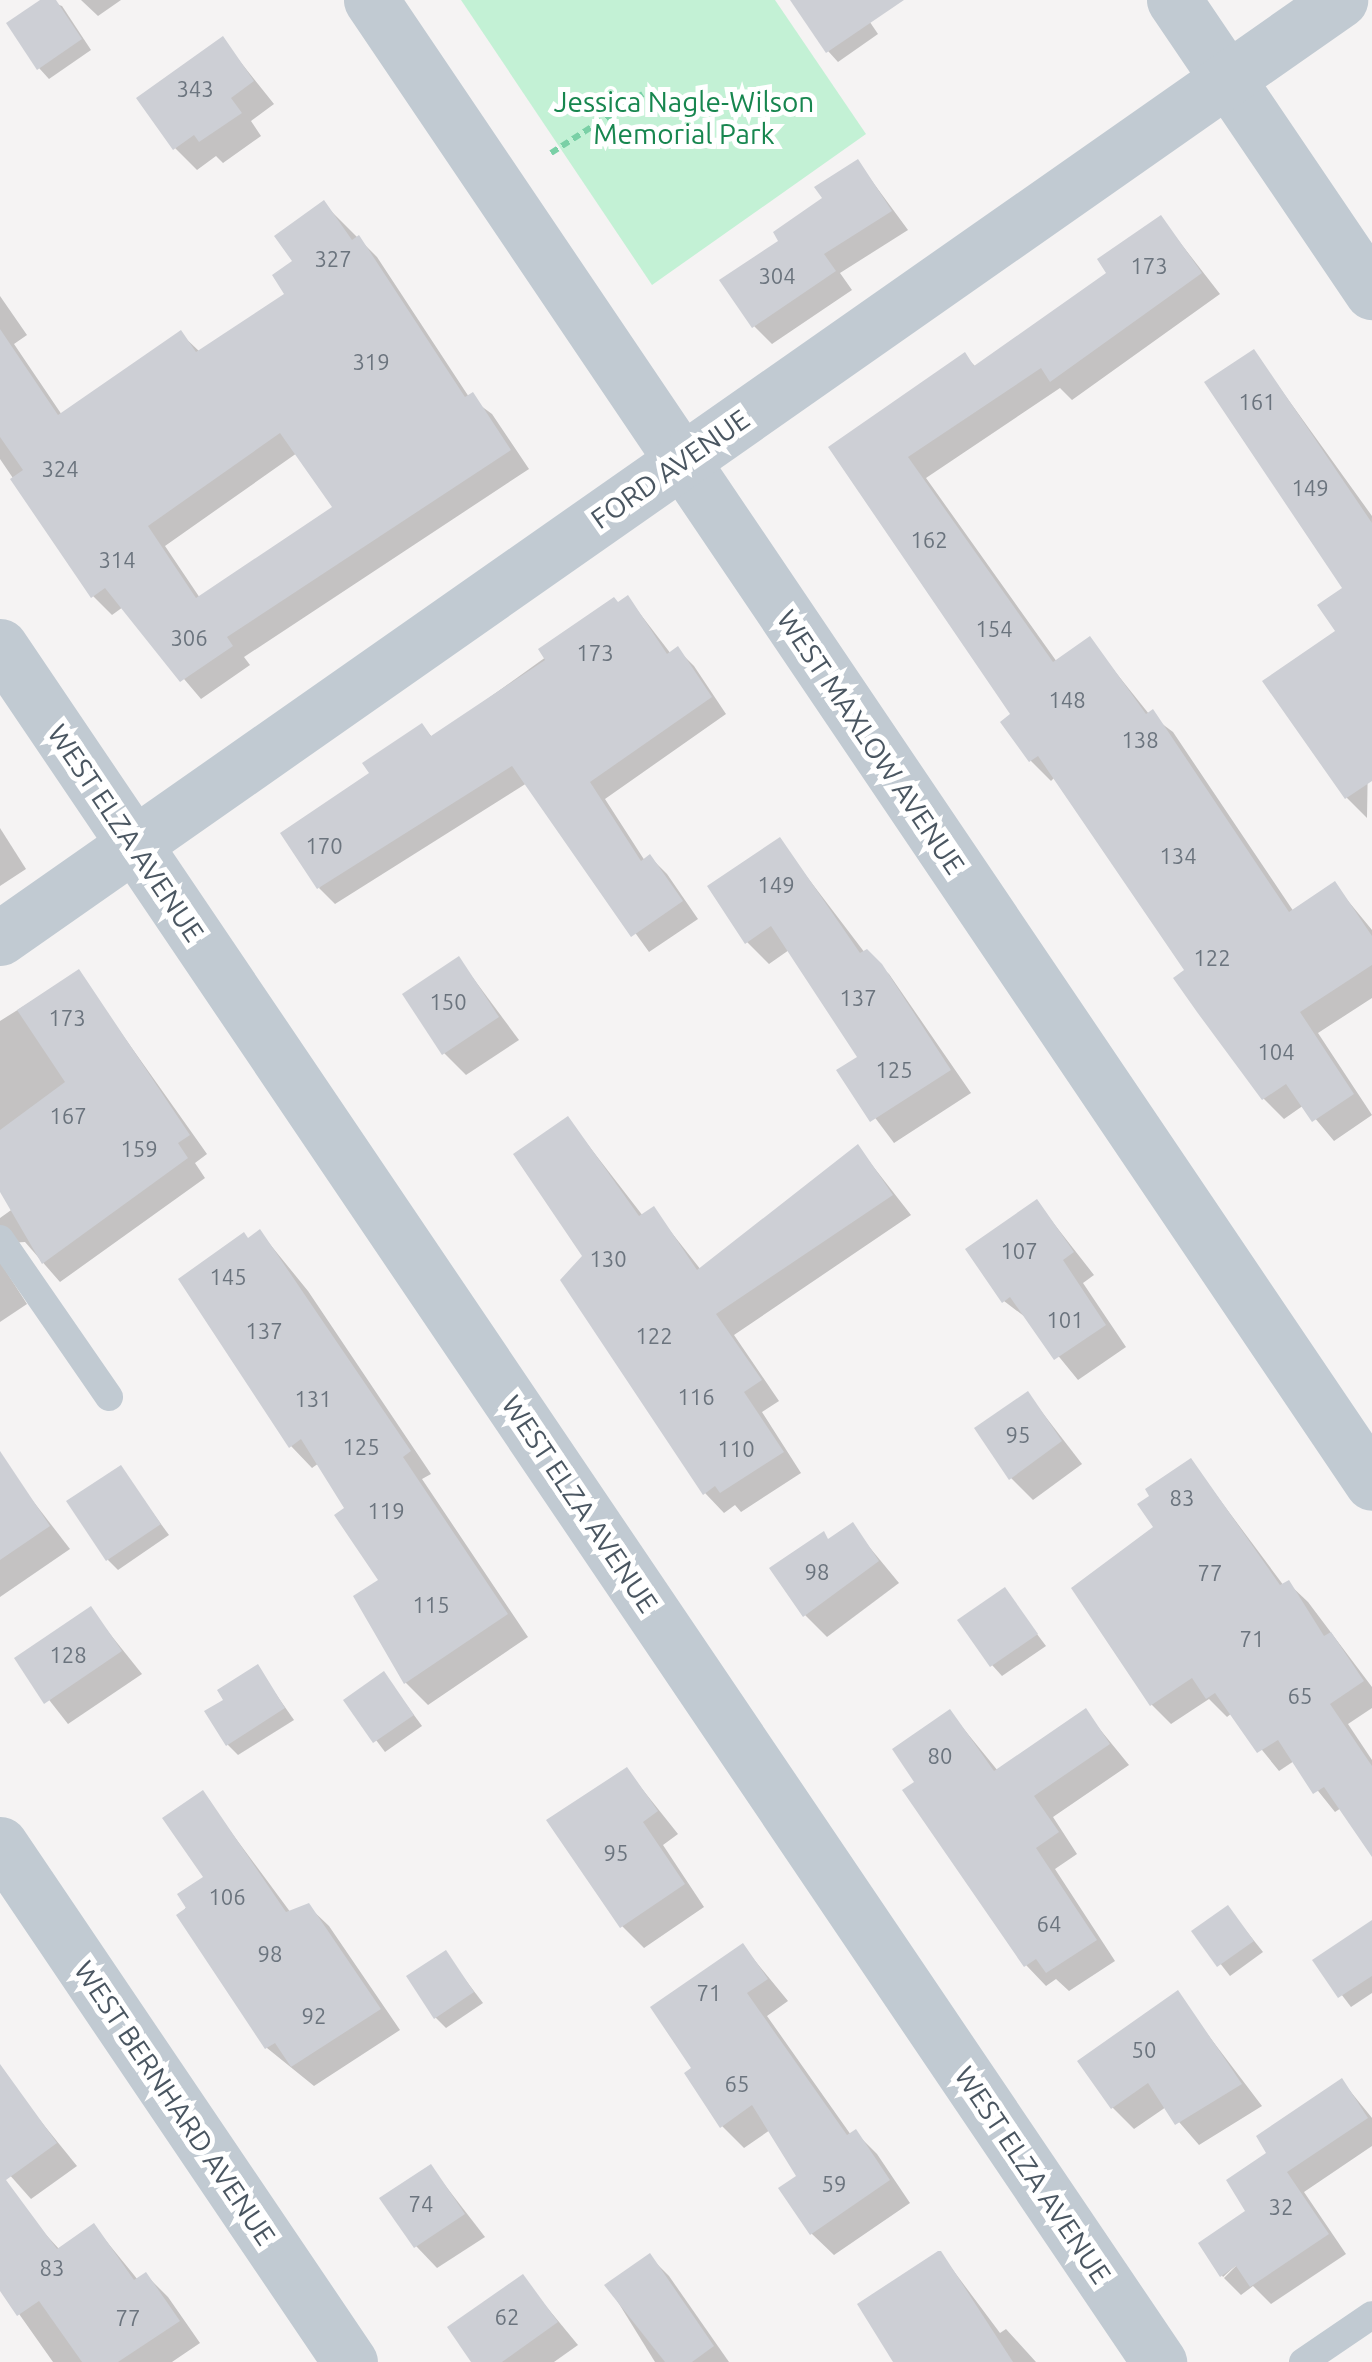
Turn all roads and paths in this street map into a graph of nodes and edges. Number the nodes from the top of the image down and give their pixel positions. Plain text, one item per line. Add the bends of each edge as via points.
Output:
1 (371, 0) edge
2 (1174, 0) edge
3 (1340, 0) edge
4 (1228, 78) junction
5 (643, 94) dead end
6 (551, 153) dead end
7 (1372, 292) edge
8 (680, 461) junction
9 (0, 646) edge
10 (134, 844) junction
11 (0, 938) edge
12 (0, 1239) edge
13 (110, 1396) dead end
14 (1372, 1483) edge
15 (0, 1844) edge
16 (1372, 2315) edge
17 (350, 2362) edge
18 (1159, 2362) edge
19 (1303, 2362) edge

1 - 8 street, WEST MAXLOW AVENUE
2 - 4 street
3 - 4 street, FORD AVENUE
4 - 7 street
4 - 8 street, FORD AVENUE
5 - 6 path
8 - 10 street, FORD AVENUE
8 - 14 street, WEST MAXLOW AVENUE
9 - 10 street, WEST ELZA AVENUE
10 - 11 street, FORD AVENUE
10 - 18 street, WEST ELZA AVENUE
12 - 13 lane
15 - 17 street, WEST BERNHARD AVENUE
16 - 19 lane

